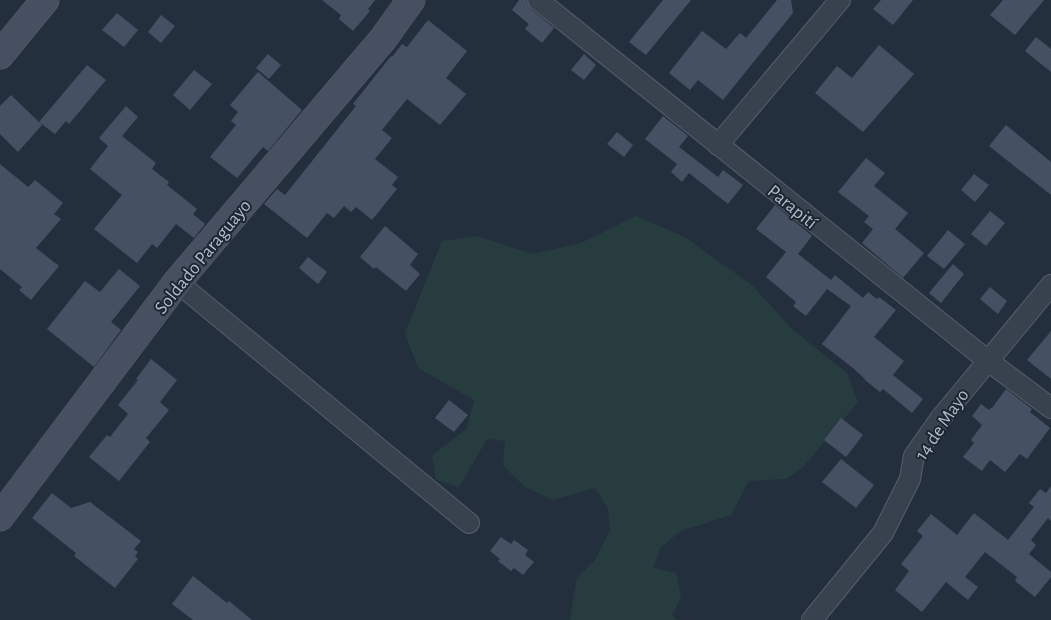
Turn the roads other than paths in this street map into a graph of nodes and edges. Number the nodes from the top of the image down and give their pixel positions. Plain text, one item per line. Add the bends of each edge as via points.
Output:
1 (45, 0) edge
2 (411, 0) edge
3 (538, 0) edge
4 (840, 0) edge
5 (0, 55) edge
6 (718, 145) junction
7 (177, 282) junction
8 (1051, 285) edge
9 (987, 360) junction
10 (1051, 408) edge
11 (0, 517) edge
12 (468, 523) dead end
13 (812, 620) edge

1 - 5 street
2 - 7 street, Soldado Paraguayo via 383,39
3 - 6 street, Parapití
4 - 6 street
6 - 9 street, Parapití
7 - 11 street, Soldado Paraguayo
7 - 12 street
8 - 9 street, 14 de Mayo
9 - 10 street, Parapití
9 - 13 street, 14 de Mayo via 914,456 910,479 883,533

